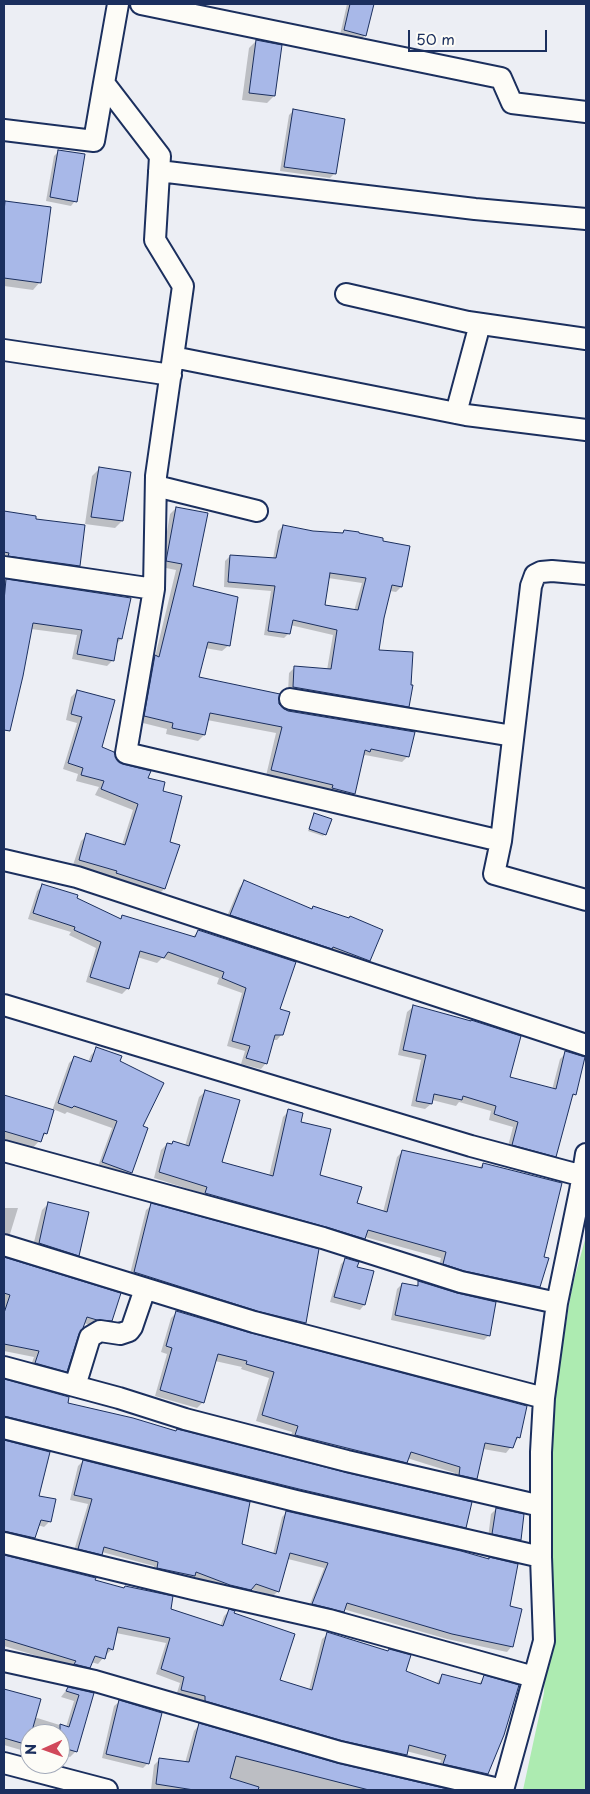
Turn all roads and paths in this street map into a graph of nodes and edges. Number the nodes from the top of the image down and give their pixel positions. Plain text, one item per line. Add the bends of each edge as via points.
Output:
1 (118, 4) edge
2 (141, 4) edge
3 (104, 83) junction
4 (586, 112) edge
5 (4, 130) edge
6 (159, 171) junction
7 (586, 219) edge
8 (346, 294) dead end
9 (480, 324) junction
10 (586, 339) edge
11 (4, 350) edge
12 (172, 366) junction
13 (456, 412) junction
14 (586, 430) edge
15 (156, 486) junction
16 (257, 511) dead end
17 (4, 567) edge
18 (586, 574) edge
19 (154, 589) junction
20 (290, 700) dead end
21 (513, 736) junction
22 (501, 841) junction
23 (4, 860) edge
24 (586, 900) edge
25 (4, 1005) edge
26 (586, 1045) edge
27 (4, 1151) edge
28 (586, 1154) edge
29 (583, 1186) edge
30 (4, 1245) edge
31 (145, 1288) junction
32 (558, 1303) junction
33 (4, 1367) edge
34 (75, 1386) junction
35 (544, 1398) junction
36 (4, 1428) edge
37 (541, 1506) junction
38 (4, 1543) edge
39 (541, 1557) junction
40 (4, 1662) edge
41 (534, 1677) junction
42 (4, 1763) edge
43 (108, 1790) edge
44 (503, 1790) edge

1 - 3 street
2 - 4 street via 501,78 512,103
3 - 5 street via 94,141
3 - 6 street via 160,156
6 - 7 street
6 - 12 street via 155,240 183,286
8 - 9 street
9 - 10 street
9 - 13 street
11 - 12 street
12 - 13 street
12 - 15 street
13 - 14 street
15 - 16 street
15 - 19 street
17 - 19 street
18 - 21 street via 552,571 534,575
19 - 22 street via 126,753
20 - 21 street
21 - 22 street
22 - 24 street via 494,874
23 - 26 street via 77,877
25 - 29 street via 471,1146
27 - 32 street via 323,1238 460,1282
28 - 29 street
29 - 32 street
30 - 31 street
31 - 34 street via 129,1331 120,1334 100,1332 90,1337
31 - 35 street via 254,1322
32 - 35 street
33 - 34 street
34 - 37 street via 347,1461
35 - 37 street
36 - 39 street via 296,1501
37 - 39 street
38 - 41 street via 329,1620
39 - 41 street via 544,1641
40 - 44 street via 95,1681 340,1752
41 - 44 street
42 - 43 street

